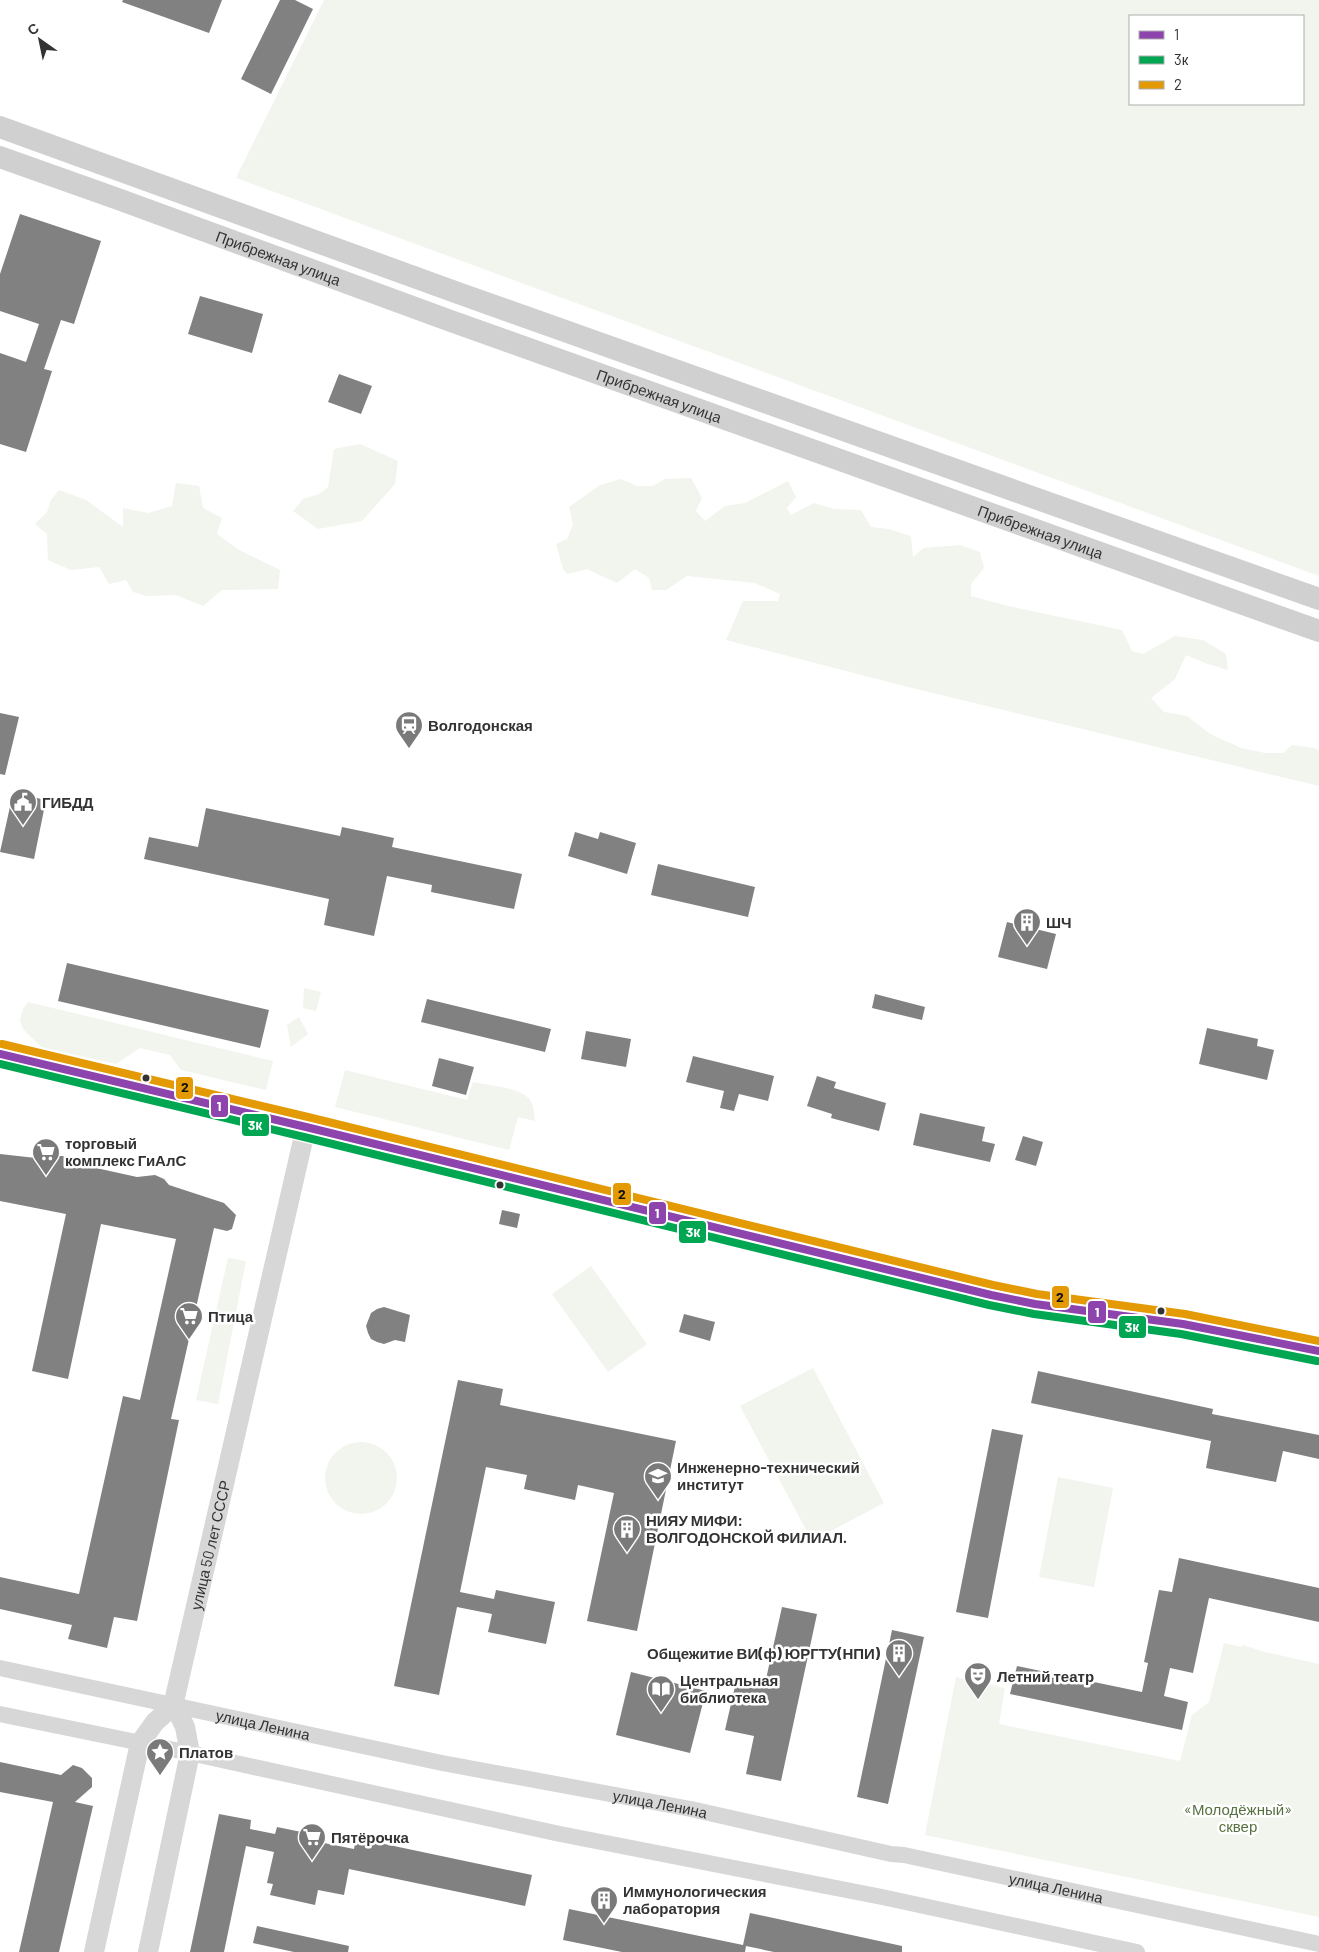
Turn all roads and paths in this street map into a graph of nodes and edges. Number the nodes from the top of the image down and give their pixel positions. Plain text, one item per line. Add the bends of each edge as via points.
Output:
1 (0, 127) edge
2 (0, 157) edge
3 (1319, 599) edge
4 (1319, 631) edge
5 (0, 1054) edge
6 (306, 1127) junction
7 (1319, 1350) edge
8 (0, 1668) edge
9 (174, 1706) junction
10 (0, 1714) edge
11 (140, 1743) junction
12 (190, 1753) junction
13 (1319, 1944) edge
14 (94, 1952) edge
15 (148, 1952) edge
16 (1137, 1952) edge

1 - 3 main road, Прибрежная улица via 476,300
2 - 4 main road, Прибрежная улица
5 - 6 main road
6 - 7 main road via 991,1295 1183,1324
6 - 9 street, улица 50 лет СССР
8 - 9 street, улица Ленина
9 - 11 street via 155,1722
9 - 12 street via 185,1727
9 - 13 street, улица Ленина via 442,1763 690,1809
10 - 11 street
11 - 12 street
11 - 14 street
12 - 15 street
12 - 16 street via 560,1834 882,1896

